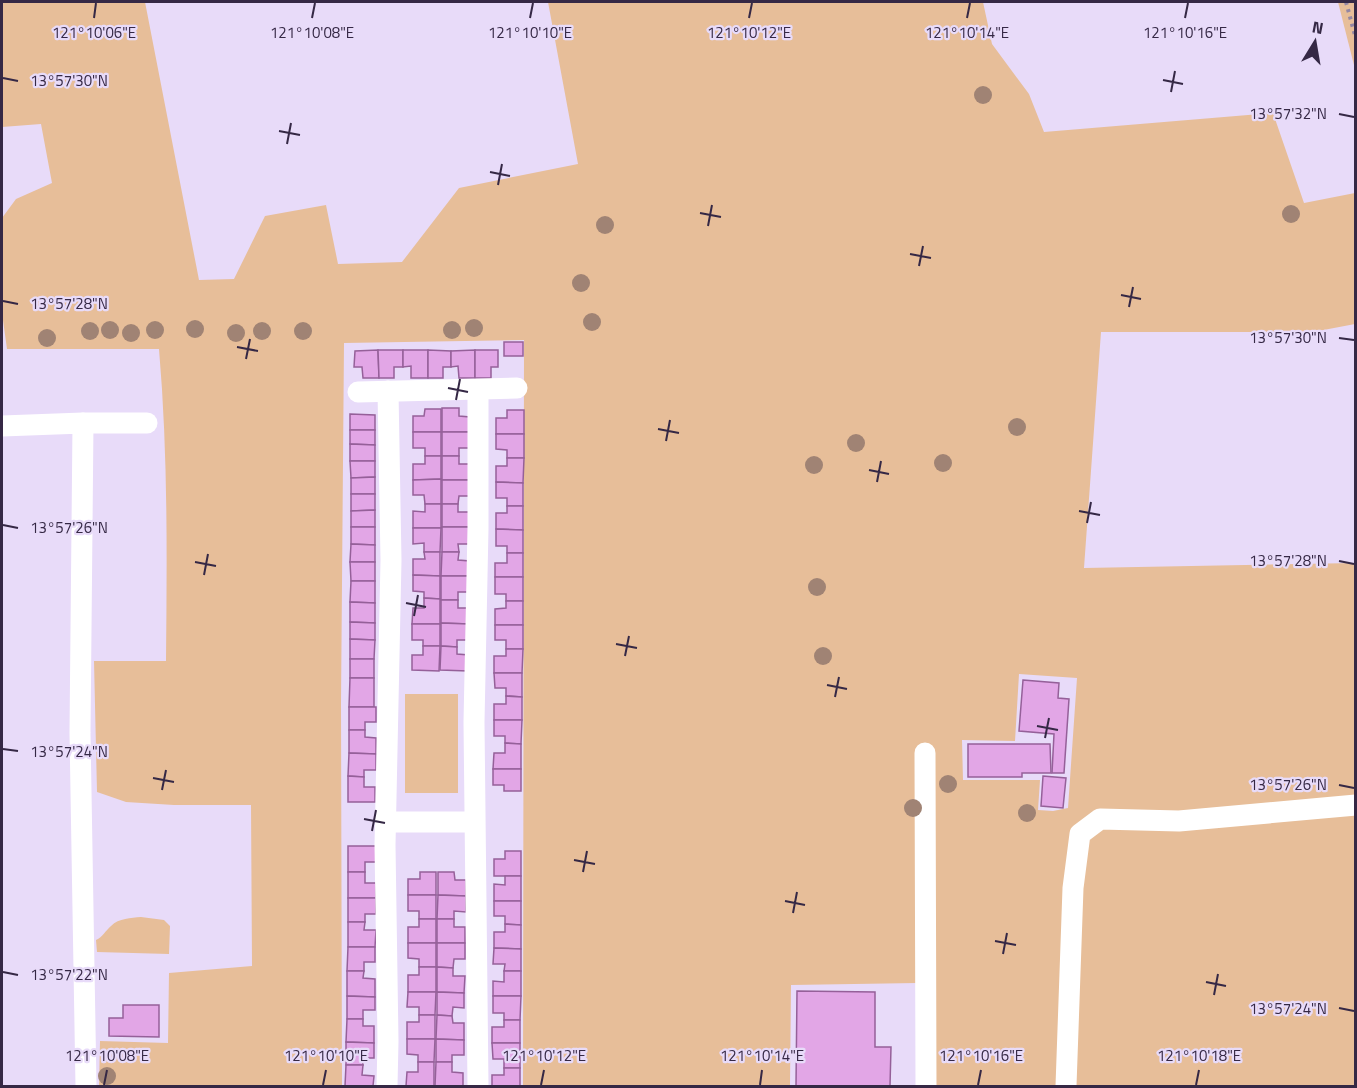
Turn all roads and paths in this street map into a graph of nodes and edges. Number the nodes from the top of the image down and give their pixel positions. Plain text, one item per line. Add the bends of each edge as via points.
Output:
1 (1346, 2) edge
2 (1356, 39) edge
3 (517, 388) dead end
4 (478, 390) junction
5 (388, 391) junction
6 (358, 392) dead end
7 (83, 423) junction
8 (147, 423) dead end
9 (2, 426) edge
10 (925, 753) dead end
11 (1356, 805) edge
12 (386, 822) junction
13 (474, 822) junction
14 (86, 1086) edge
15 (387, 1086) edge
16 (477, 1086) edge
17 (926, 1086) edge
18 (1066, 1086) edge

1 - 2 path
3 - 4 street
4 - 5 street
4 - 13 street
5 - 6 street
5 - 12 street via 391,560
7 - 8 street
7 - 9 street
7 - 14 street via 80,733
10 - 17 street
11 - 18 street via 1179,821 1100,819 1080,834 1073,888
12 - 13 street
12 - 15 street
13 - 16 street

